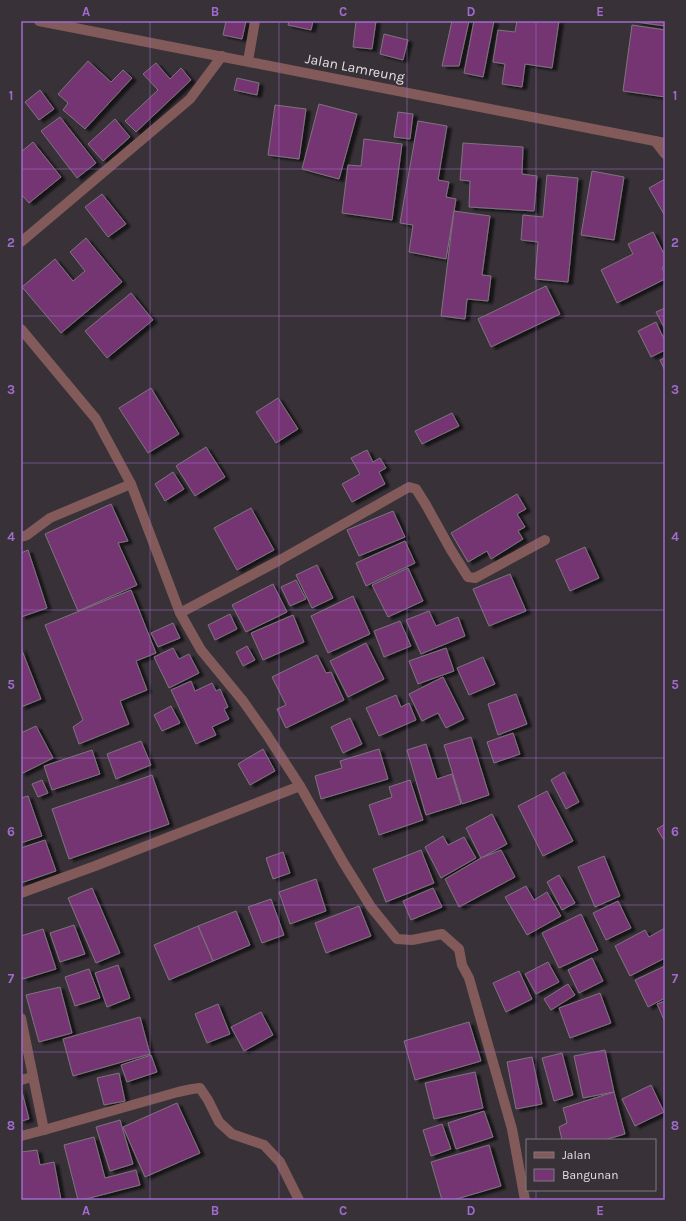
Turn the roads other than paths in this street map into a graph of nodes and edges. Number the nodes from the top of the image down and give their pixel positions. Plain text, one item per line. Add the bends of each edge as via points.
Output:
1 (39, 21) edge
2 (256, 21) edge
3 (222, 56) junction
4 (248, 61) junction
5 (660, 142) edge
6 (665, 154) edge
7 (21, 242) edge
8 (21, 329) edge
9 (131, 484) junction
10 (21, 537) edge
11 (545, 540) dead end
12 (180, 613) junction
13 (300, 786) junction
14 (21, 894) edge
15 (21, 1018) edge
16 (32, 1077) junction
17 (21, 1080) edge
18 (44, 1130) junction
19 (21, 1136) edge
20 (299, 1200) edge
21 (525, 1200) edge

1 - 3 street, Jalan Lamreung
2 - 4 street
3 - 4 street, Jalan Lamreung
3 - 7 street via 190,99
4 - 5 street, Jalan Lamreung
5 - 6 street
8 - 9 street via 96,419
9 - 10 street via 50,518
9 - 12 street
11 - 12 street via 475,578 468,577 416,489 409,487
12 - 13 street via 201,650 243,701
13 - 14 street
13 - 21 street via 371,907 397,939 412,940 442,934 459,949 512,1129
15 - 16 street
16 - 17 street
16 - 18 street
18 - 19 street
18 - 20 street via 192,1088 200,1088 220,1122 232,1134 264,1145 280,1162

